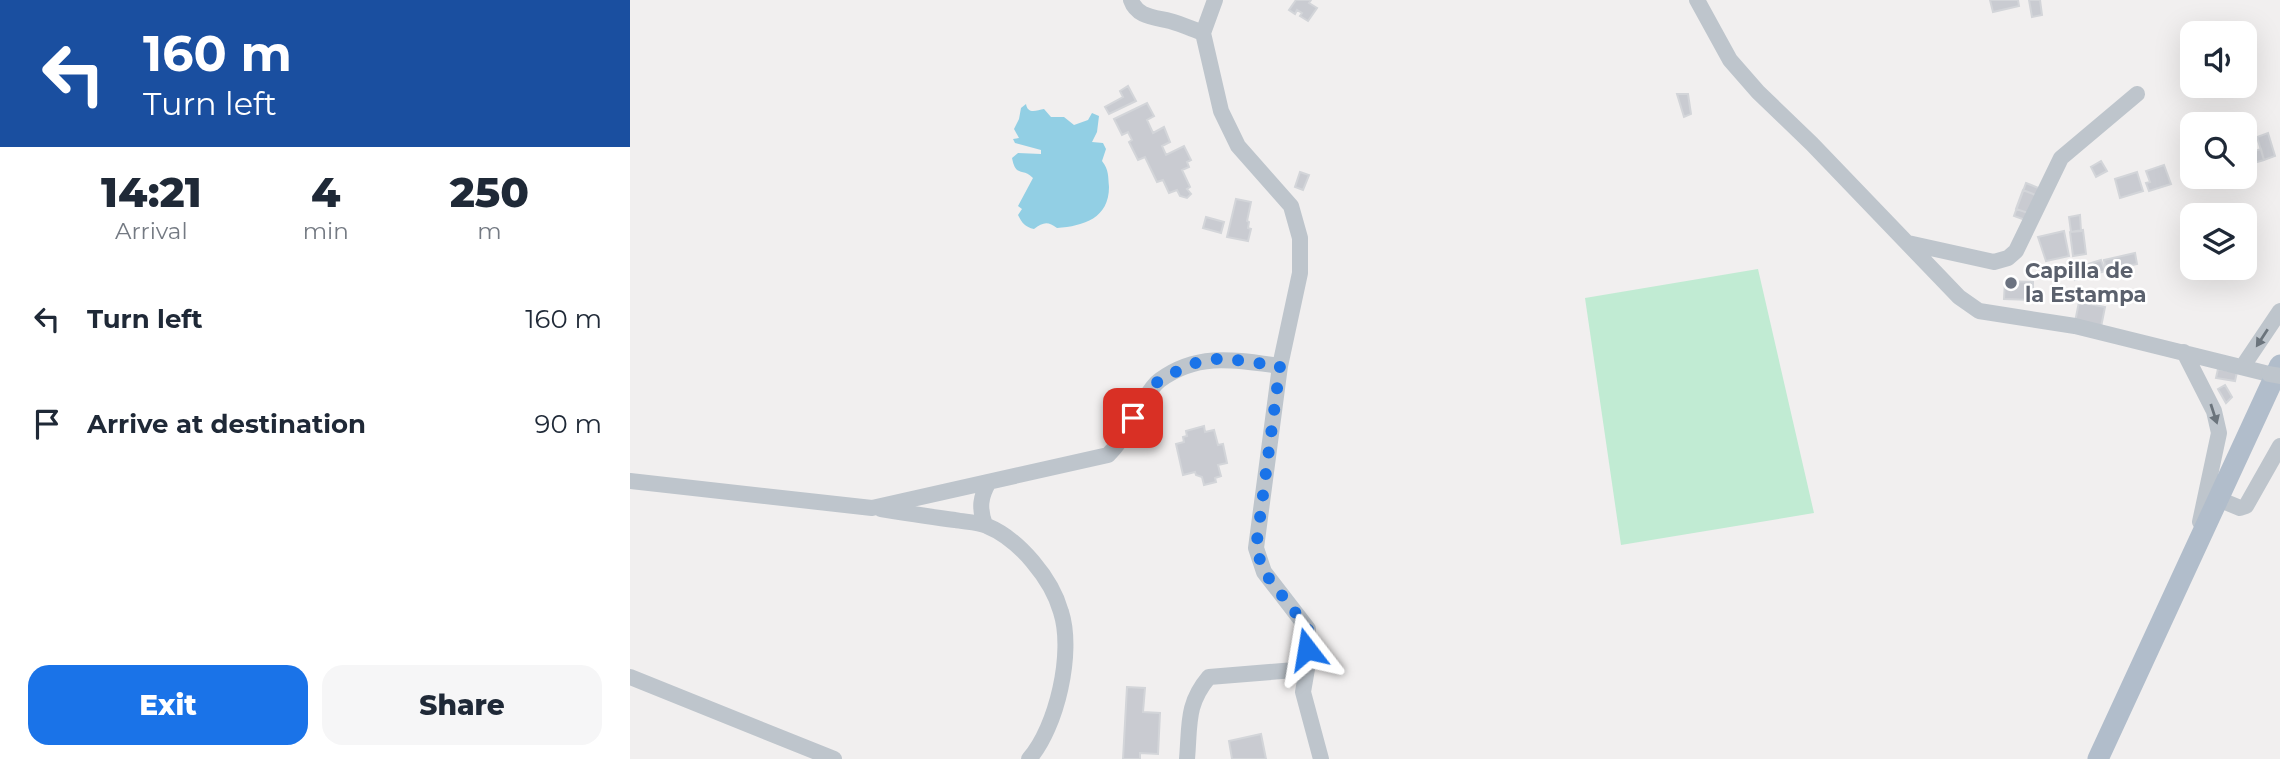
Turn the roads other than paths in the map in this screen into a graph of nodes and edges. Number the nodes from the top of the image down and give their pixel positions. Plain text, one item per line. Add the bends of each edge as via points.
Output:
1 (1131, 0) edge
2 (1215, 0) edge
3 (1698, 0) edge
4 (1203, 33) junction
5 (2137, 94) dead end
6 (1908, 243) junction
7 (2280, 311) edge
8 (2184, 352) junction
9 (1280, 366) junction
10 (2244, 366) junction
11 (2276, 372) edge
12 (2280, 446) edge
13 (630, 481) edge
14 (989, 482) junction
15 (2218, 499) junction
16 (872, 508) junction
17 (985, 525) junction
18 (2193, 550) junction
19 (1307, 669) junction
20 (630, 677) edge
21 (834, 759) edge
22 (1029, 759) edge
23 (1187, 759) edge
24 (1321, 759) edge
25 (2098, 759) edge

1 - 4 street via 1133,7 1149,18
2 - 4 street
3 - 6 street via 1730,60
4 - 9 street via 1221,111 1238,146 1291,206 1300,238 1300,273
5 - 6 street via 2061,158 2016,251 2008,258 1994,262
6 - 8 street via 1959,297 1979,311 2075,326
7 -> 10 street
8 - 10 street
8 -> 18 street via 2214,411 2219,433
9 - 14 street via 1222,358 1191,364 1158,381 1122,441 1108,455
9 - 19 street via 1256,548 1264,572 1308,629
10 - 11 street
11 - 15 main road
12 - 15 street via 2246,506
13 - 16 street
14 - 16 street
14 - 17 street via 981,495
15 - 18 main road
16 - 17 street
17 - 22 street via 1018,544 1042,574 1062,612 1061,687 1050,722
18 - 25 main road
19 - 23 street via 1209,677 1191,707
19 - 24 street via 1303,692
20 - 21 street

